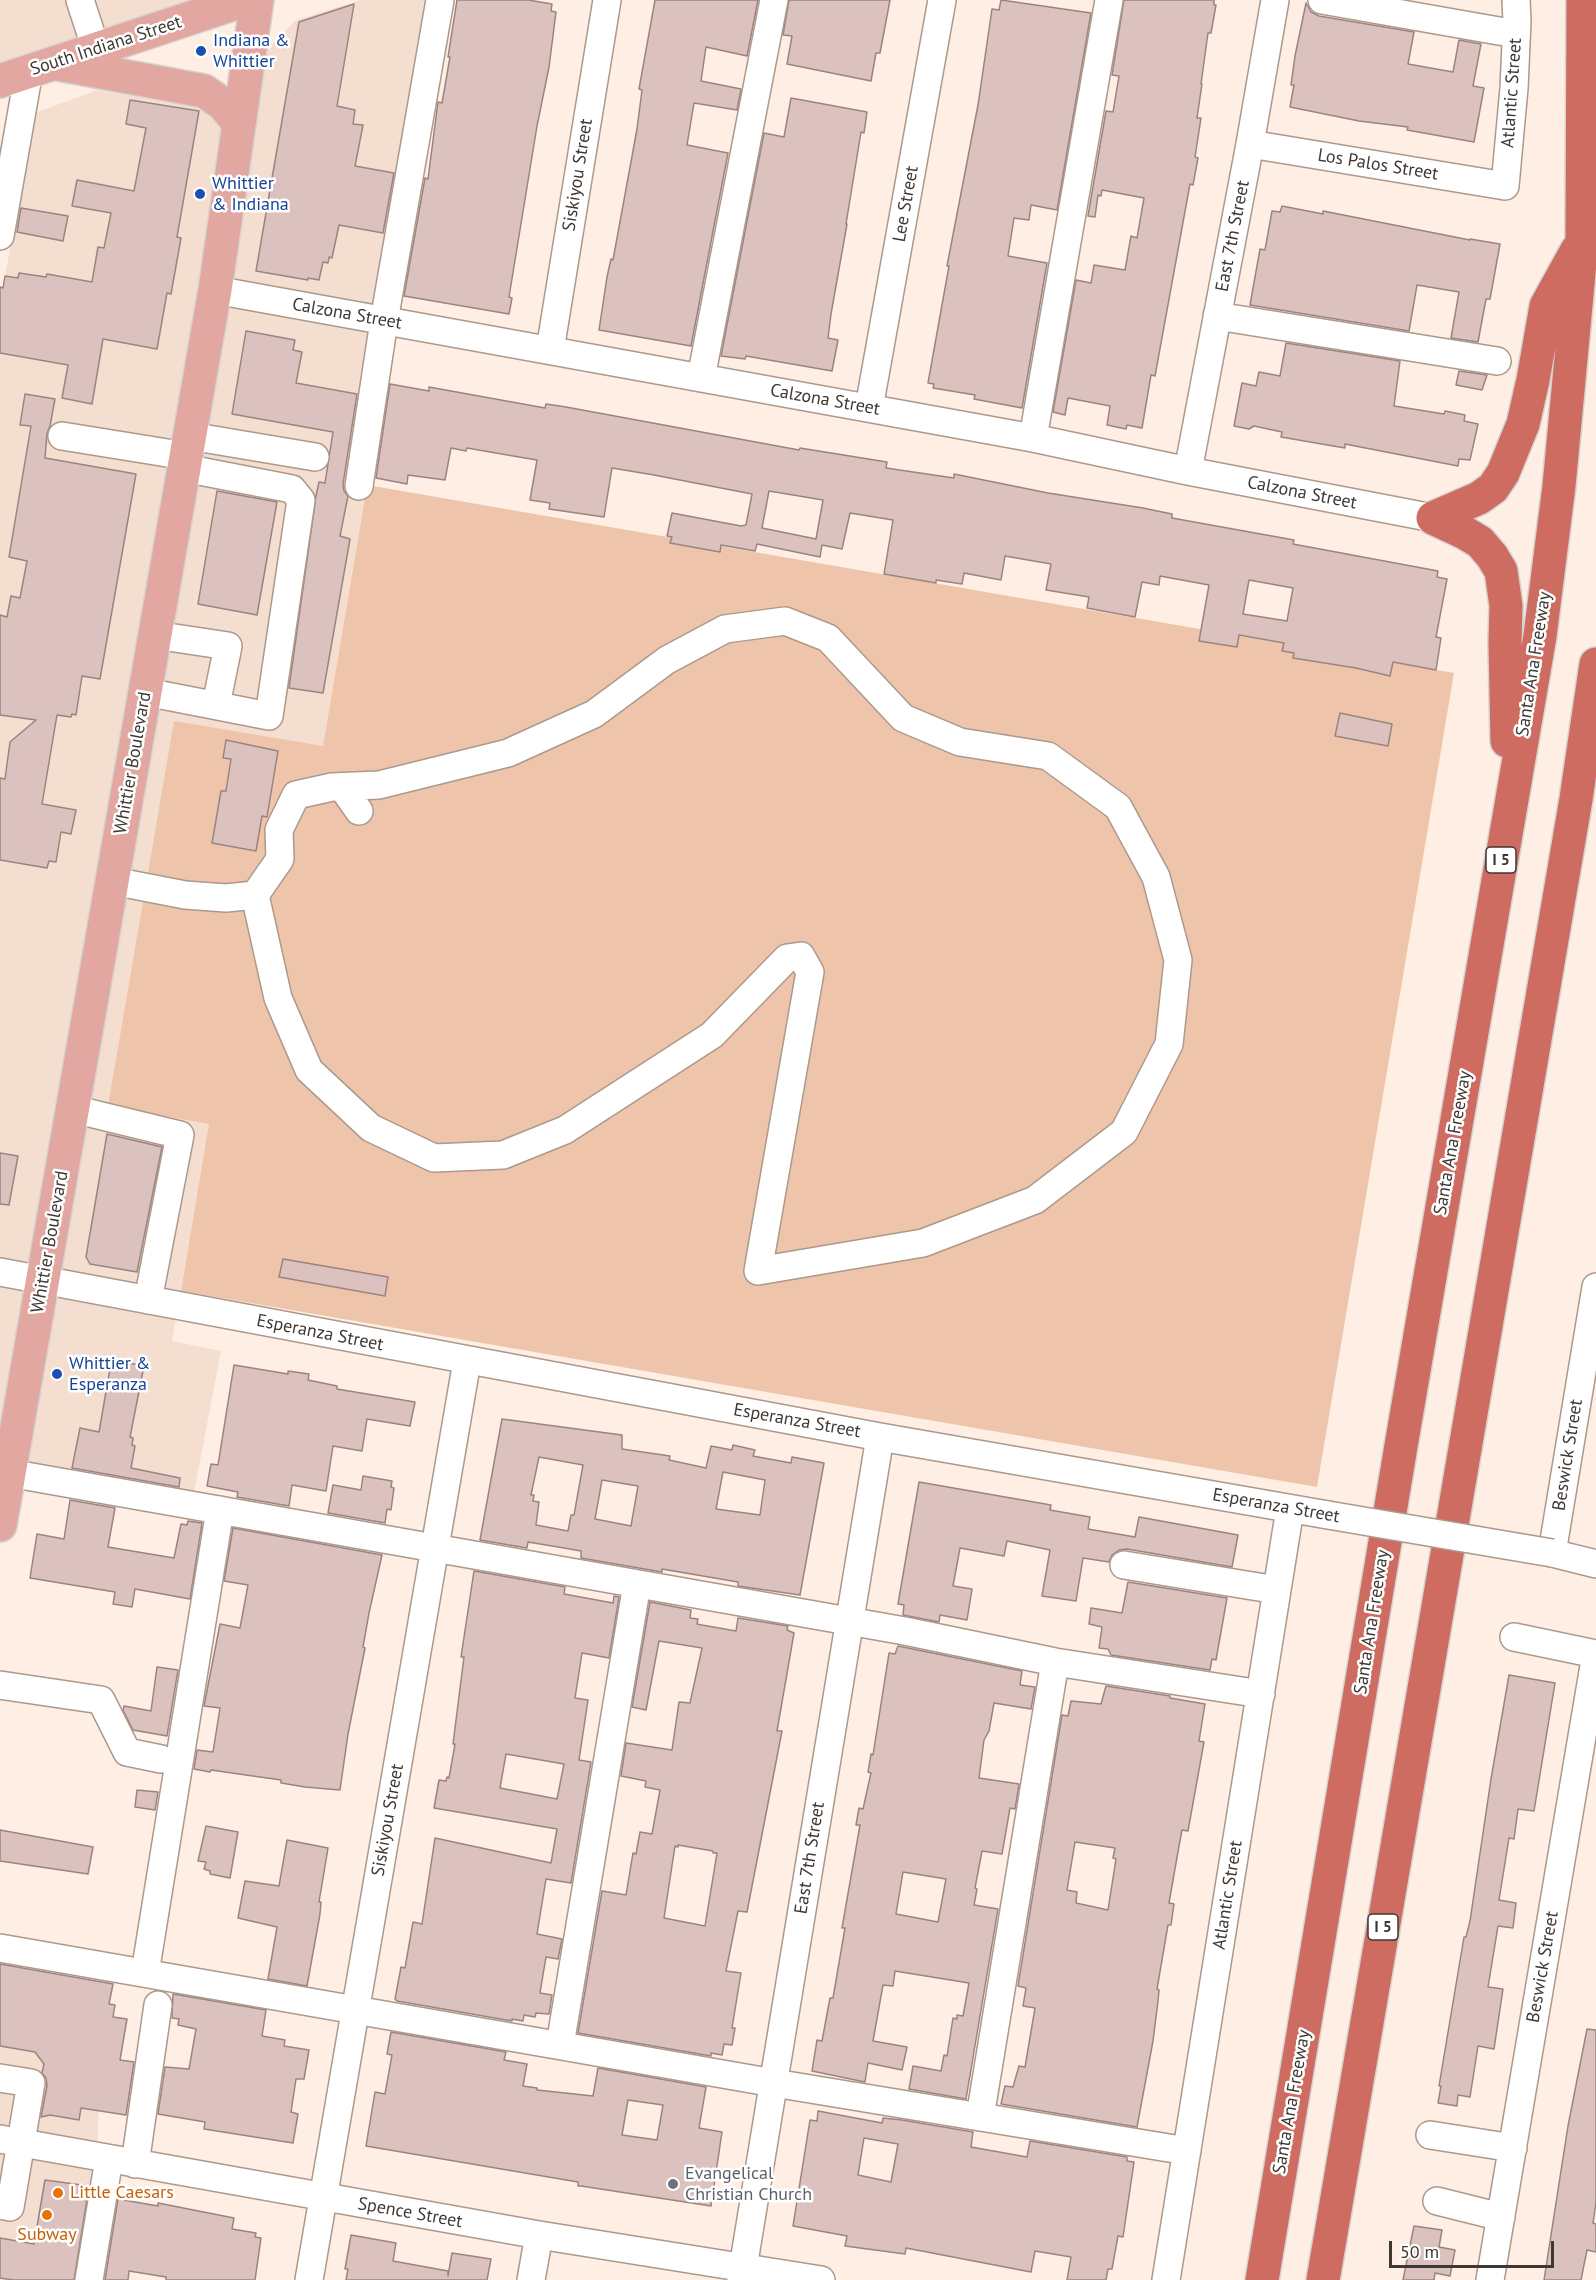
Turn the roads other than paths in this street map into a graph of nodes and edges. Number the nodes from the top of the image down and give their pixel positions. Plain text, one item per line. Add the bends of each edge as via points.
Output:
1 (80, 0) edge
2 (246, 0) edge
3 (257, 0) edge
4 (441, 0) edge
5 (607, 0) edge
6 (774, 0) edge
7 (942, 0) edge
8 (1109, 0) edge
9 (1275, 0) edge
10 (1322, 0) edge
11 (1516, 0) edge
12 (1583, 0) edge
13 (182, 10) edge
14 (1516, 34) junction
15 (96, 49) junction
16 (28, 72) edge
17 (239, 123) junction
18 (1251, 144) junction
19 (1505, 186) joint
20 (0, 236) edge
21 (1582, 241) junction
22 (215, 290) junction
23 (1217, 316) junction
24 (384, 321) junction
25 (550, 350) junction
26 (1497, 361) dead end
27 (701, 378) junction
28 (869, 408) junction
29 (62, 436) dead end
30 (1033, 438) junction
31 (187, 453) junction
32 (315, 457) dead end
33 (1188, 471) junction
34 (359, 486) dead end
35 (1433, 518) junction
36 (155, 635) junction
37 (1596, 664) edge
38 (146, 692) junction
39 (216, 705) junction
40 (1596, 774) edge
41 (342, 787) junction
42 (1576, 799) junction
43 (359, 811) dead end
44 (1509, 811) junction
45 (113, 881) junction
46 (255, 895) junction
47 (73, 1109) junction
48 (0, 1272) edge
49 (44, 1280) junction
50 (1596, 1287) edge
51 (148, 1300) junction
52 (467, 1361) junction
53 (1586, 1398) edge
54 (880, 1437) junction
55 (9, 1473) junction
56 (1290, 1509) junction
57 (220, 1510) junction
58 (0, 1525) edge
59 (435, 1547) junction
60 (1552, 1553) junction
61 (1596, 1564) edge
62 (1124, 1565) dead end
63 (637, 1584) junction
64 (1277, 1590) junction
65 (849, 1622) junction
66 (1514, 1637) dead end
67 (1596, 1654) edge
68 (1055, 1662) junction
69 (0, 1685) edge
70 (1261, 1694) junction
71 (161, 1759) dead end
72 (0, 1948) edge
73 (145, 1973) junction
74 (158, 2005) dead end
75 (355, 2009) junction
76 (560, 2045) junction
77 (0, 2078) edge
78 (774, 2083) junction
79 (980, 2117) junction
80 (1430, 2134) dead end
81 (10, 2141) edge
82 (1513, 2148) junction
83 (1187, 2151) junction
84 (109, 2159) junction
85 (135, 2164) junction
86 (323, 2197) junction
87 (1437, 2202) dead end
88 (0, 2205) edge
89 (1501, 2217) junction
90 (539, 2235) junction
91 (742, 2274) edge
92 (89, 2280) edge
93 (309, 2280) edge
94 (531, 2280) edge
95 (821, 2280) edge
96 (1166, 2280) edge
97 (1262, 2280) edge
98 (1323, 2280) edge
99 (1490, 2280) edge

1 - 15 street
2 - 13 main road, South Indiana Street
3 - 17 main road, Whittier Boulevard
4 - 24 street
5 - 25 street, Siskiyou Street
6 - 27 street
7 - 28 street, Lee Street
8 - 30 street
9 - 18 street, East 7th Street
10 - 14 street
11 - 14 street, Atlantic Street
12 - 21 highway, Santa Ana Freeway / I 5
13 - 15 main road, South Indiana Street
14 - 19 street, Atlantic Street
15 - 16 main road, South Indiana Street
16 - 17 main road via 204,91 223,104
16 - 20 street
17 - 22 main road, Whittier Boulevard
18 - 19 street, Los Palos Street
18 - 23 street, East 7th Street
21 - 35 highway via 1546,306 1523,424 1503,473 1493,488 1479,498
21 - 44 highway, Santa Ana Freeway / I 5 via 1543,613
22 - 24 street, Calzona Street
22 - 31 main road, Whittier Boulevard
23 - 26 street
23 - 33 street, East 7th Street
24 - 25 street, Calzona Street
24 - 34 street
25 - 27 street, Calzona Street
27 - 28 street, Calzona Street
28 - 30 street, Calzona Street
29 - 31 street
30 - 33 street, Calzona Street
31 - 32 street
31 - 36 main road, Whittier Boulevard
31 - 39 street via 292,489 301,500 269,716
33 - 35 street, Calzona Street
35 - 44 highway via 1480,542 1501,571 1506,606
36 - 38 main road, Whittier Boulevard
36 - 39 street via 228,646
37 - 42 highway, I 5
38 - 39 street
38 - 45 main road, Whittier Boulevard
40 - 42 highway
41 - 43 street
41 - 46 street via 296,795 279,830 280,859
41 - 46 street via 379,785 508,753 594,714 667,660 725,629 785,621 828,638 903,718 960,742 1048,756 1118,807 1156,877 1178,960 1169,1044 1124,1132 1035,1200 923,1244 758,1270 810,972 801,956 788,958 712,1035 565,1130 503,1155 434,1158 371,1128 309,1070 278,998
42 - 98 highway, I 5
44 - 97 highway, Santa Ana Freeway / I 5
45 - 46 street via 185,895
45 - 47 main road, Whittier Boulevard
47 - 49 main road, Whittier Boulevard
47 - 51 street via 180,1135
48 - 49 street, Esperanza Street
49 - 51 street, Esperanza Street
49 - 55 main road, Whittier Boulevard
50 - 53 street, Beswick Street
51 - 52 street, Esperanza Street
52 - 54 street, Esperanza Street
52 - 59 street, Siskiyou Street
53 - 60 street, Beswick Street
54 - 56 street, Esperanza Street
54 - 65 street, East 7th Street
55 - 57 street
55 - 58 main road, Whittier Boulevard
56 - 60 street, Esperanza Street, bridge
56 - 64 street, Atlantic Street
57 - 59 street
57 - 73 street
59 - 63 street
59 - 75 street, Siskiyou Street
60 - 61 street, Esperanza Street
62 - 64 street
63 - 65 street
63 - 76 street
64 - 70 street, Atlantic Street
65 - 68 street
65 - 78 street, East 7th Street
66 - 67 street
67 - 82 street, Beswick Street
68 - 70 street
68 - 79 street
69 - 71 street via 101,1700 127,1752
70 - 83 street, Atlantic Street
72 - 73 street
73 - 75 street
74 - 85 street
75 - 76 street
75 - 86 street, Siskiyou Street
76 - 78 street
77 - 81 street via 31,2083
78 - 79 street
78 - 91 street, East 7th Street
79 - 83 street
80 - 82 street
81 - 84 street, Spence Street
81 - 88 street via 10,2207
82 - 89 street, Beswick Street
83 - 96 street, Atlantic Street
84 - 85 street, Spence Street
84 - 92 street
85 - 86 street, Spence Street
86 - 90 street, Spence Street
86 - 93 street, Siskiyou Street
87 - 89 street
89 - 99 street, Beswick Street
90 - 91 street, Spence Street
90 - 94 street
91 - 95 street, Spence Street

